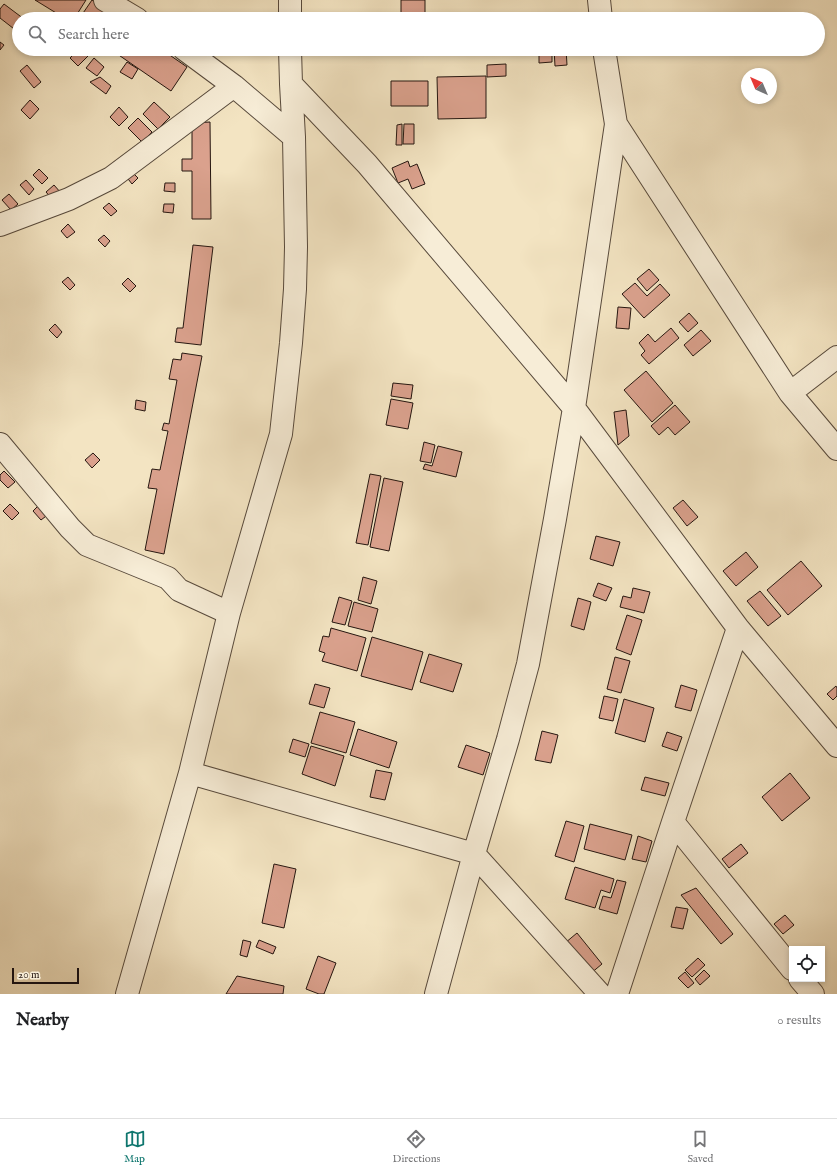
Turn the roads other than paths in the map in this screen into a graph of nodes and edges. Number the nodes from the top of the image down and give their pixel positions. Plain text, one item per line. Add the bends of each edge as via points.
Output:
1 (105, 0) edge
2 (290, 0) edge
3 (125, 12) edge
4 (290, 12) edge
5 (193, 56) edge
6 (290, 56) edge
7 (605, 56) edge
8 (291, 84) junction
9 (234, 86) junction
10 (616, 124) junction
11 (294, 137) junction
12 (0, 225) edge
13 (837, 357) edge
14 (790, 393) junction
15 (574, 408) junction
16 (0, 444) edge
17 (837, 449) edge
18 (229, 613) junction
19 (738, 628) junction
20 (837, 746) edge
21 (190, 773) junction
22 (672, 822) junction
23 (474, 854) junction
24 (789, 965) edge
25 (802, 982) edge
26 (127, 994) edge
27 (436, 994) edge
28 (600, 994) edge
29 (617, 994) edge
30 (812, 994) edge

1 - 3 street
2 - 4 street
5 - 9 street
6 - 8 street
7 - 10 street
8 - 11 street
8 - 15 street via 367,164
9 - 11 street
9 - 12 street via 111,178 69,199
10 - 14 street
10 - 15 street
11 - 18 street via 295,289 281,434
13 - 14 street
14 - 17 street
15 - 19 street
15 - 23 street via 528,664
16 - 18 street via 70,528 91,547 168,578 179,590
18 - 21 street
19 - 20 street
19 - 22 street
21 - 23 street
21 - 26 street
22 - 24 street
22 - 29 street
23 - 27 street
23 - 28 street
25 - 30 street

